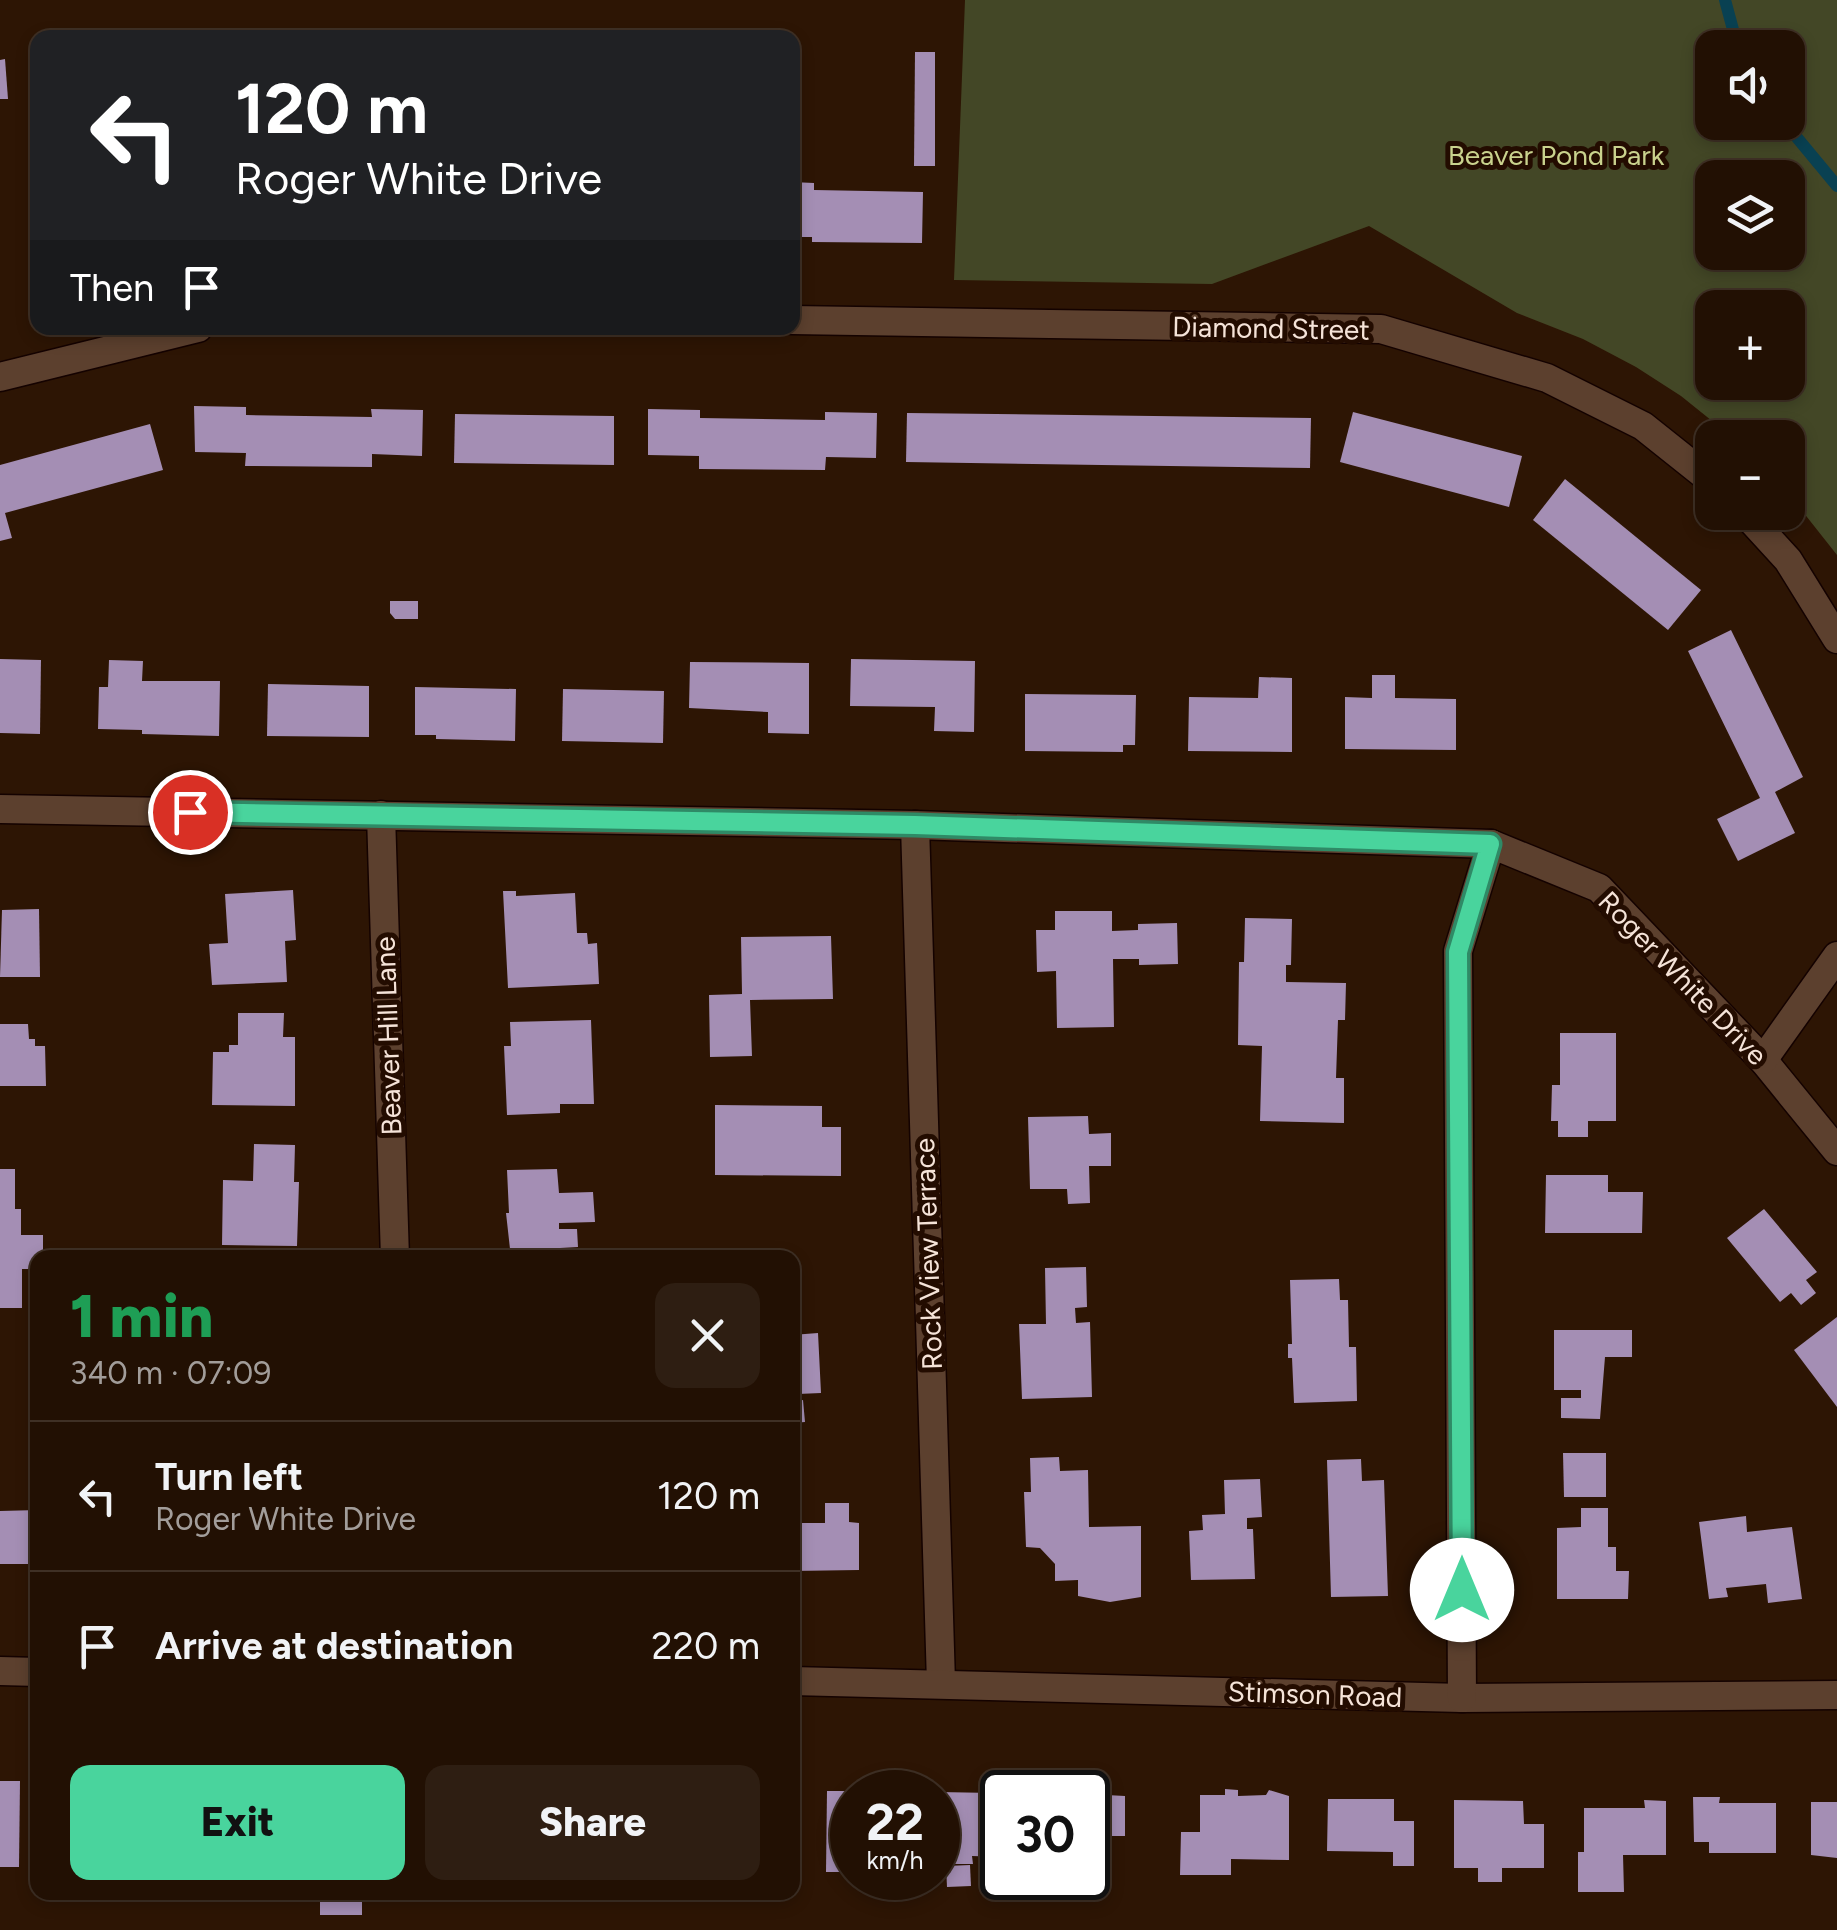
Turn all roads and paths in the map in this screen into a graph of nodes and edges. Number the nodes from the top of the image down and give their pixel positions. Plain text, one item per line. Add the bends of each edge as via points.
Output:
1 (800, 320) edge
2 (169, 335) edge
3 (0, 376) edge
4 (1695, 467) edge
5 (1760, 530) edge
6 (1837, 639) edge
7 (0, 809) edge
8 (380, 815) junction
9 (915, 825) junction
10 (1490, 844) junction
11 (1837, 956) edge
12 (1763, 1060) junction
13 (1837, 1151) edge
14 (395, 1250) edge
15 (0, 1671) edge
16 (30, 1672) edge
17 (800, 1681) edge
18 (942, 1683) junction
19 (1837, 1695) edge
20 (1462, 1698) junction

1 - 4 street, Diamond Street via 1382,329 1547,378 1643,426
2 - 3 street
5 - 6 street via 1788,560
7 - 8 street, Roger White Drive
8 - 9 street, Roger White Drive
8 - 14 street, Beaver Hill Lane
9 - 10 street, Roger White Drive
9 - 18 street, Rock View Terrace
10 - 12 street, Roger White Drive via 1599,888
10 - 20 street via 1458,952
11 - 12 street
12 - 13 street, Roger White Drive
15 - 16 street
17 - 18 street, Stimson Road
18 - 20 street, Stimson Road
19 - 20 street, Stimson Road

